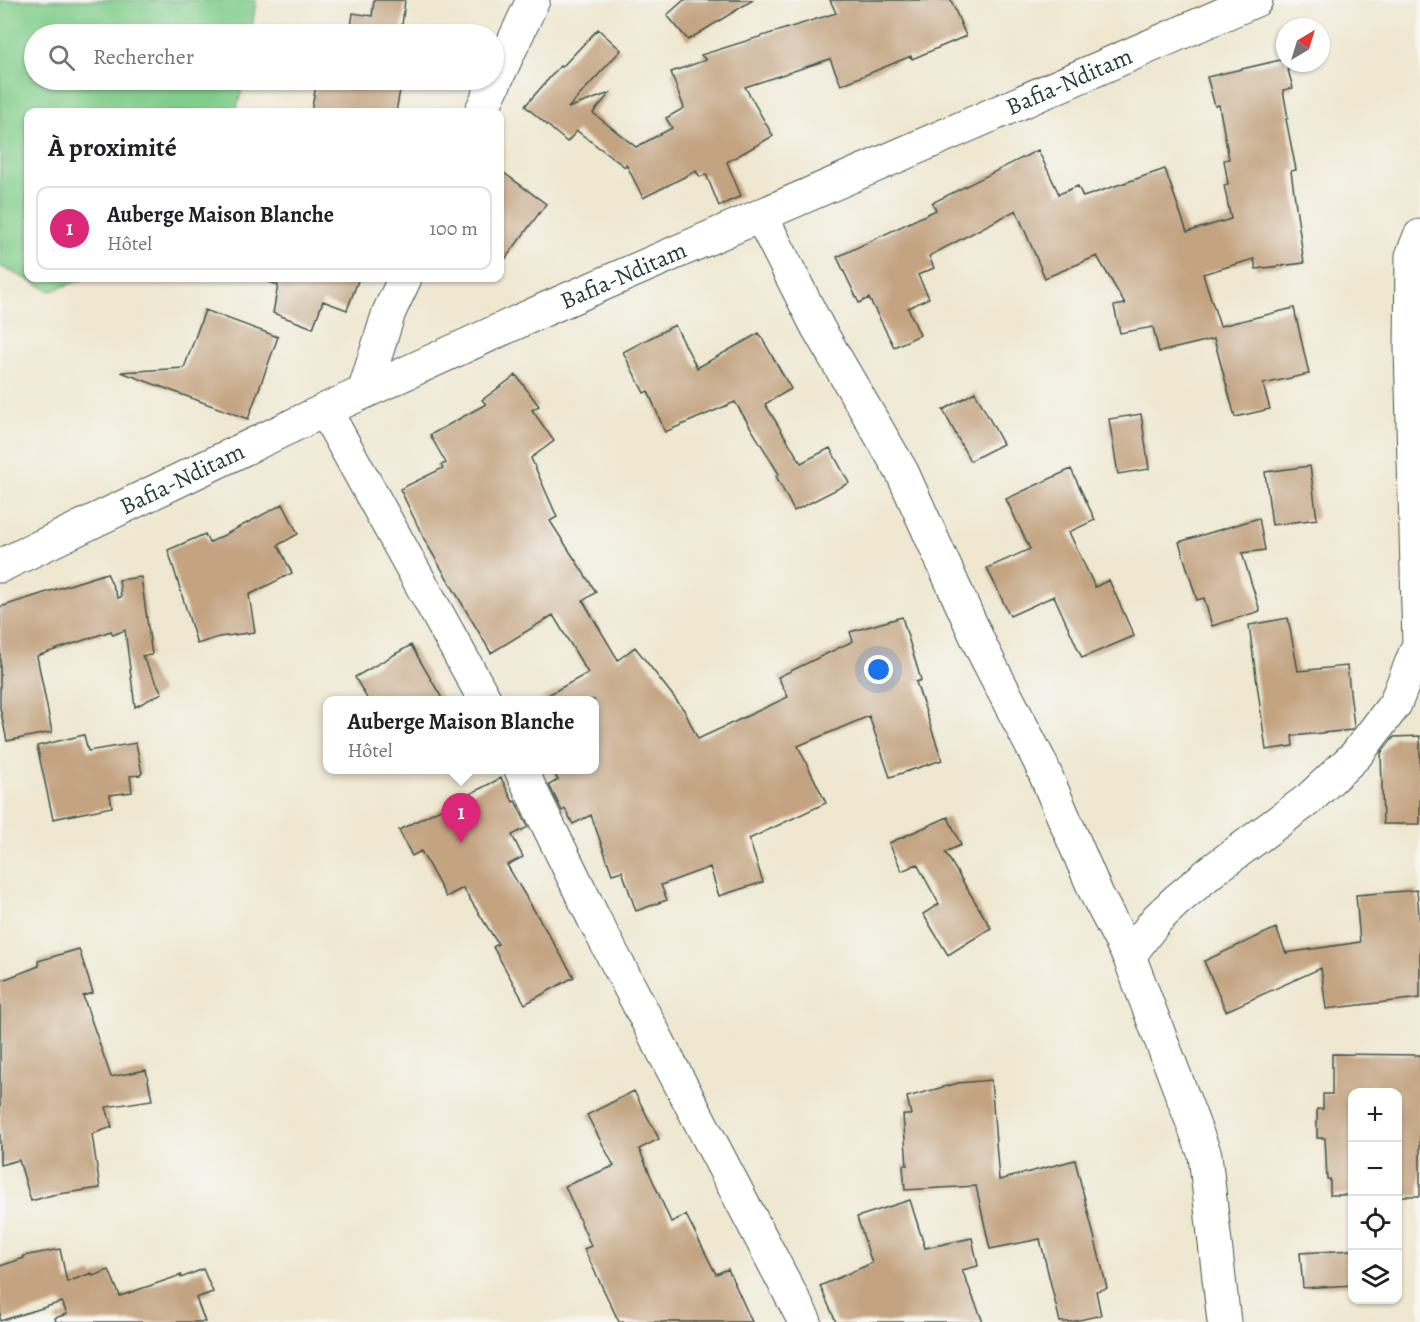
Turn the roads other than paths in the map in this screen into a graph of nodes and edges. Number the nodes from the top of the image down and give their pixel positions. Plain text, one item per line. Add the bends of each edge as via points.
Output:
1 (533, 0) edge
2 (1256, 0) edge
3 (504, 62) edge
4 (491, 90) edge
5 (483, 108) edge
6 (761, 216) junction
7 (1420, 236) edge
8 (403, 282) edge
9 (364, 392) junction
10 (325, 410) junction
11 (0, 566) edge
12 (1420, 643) edge
13 (483, 696) edge
14 (523, 774) edge
15 (1129, 956) junction
16 (805, 1322) edge
17 (1224, 1322) edge

1 - 3 street
2 - 6 street, Bafia-Nditam
4 - 5 street
6 - 9 street, Bafia-Nditam
6 - 15 street via 818,328 902,472 982,648 1040,762 1097,895
7 - 12 street via 1412,256 1411,349
8 - 9 street via 389,312
9 - 10 street, Bafia-Nditam
10 - 11 street, Bafia-Nditam
10 - 13 street
12 - 15 street via 1395,704 1356,755 1309,800 1177,900
14 - 16 street via 594,919
15 - 17 street via 1205,1155

